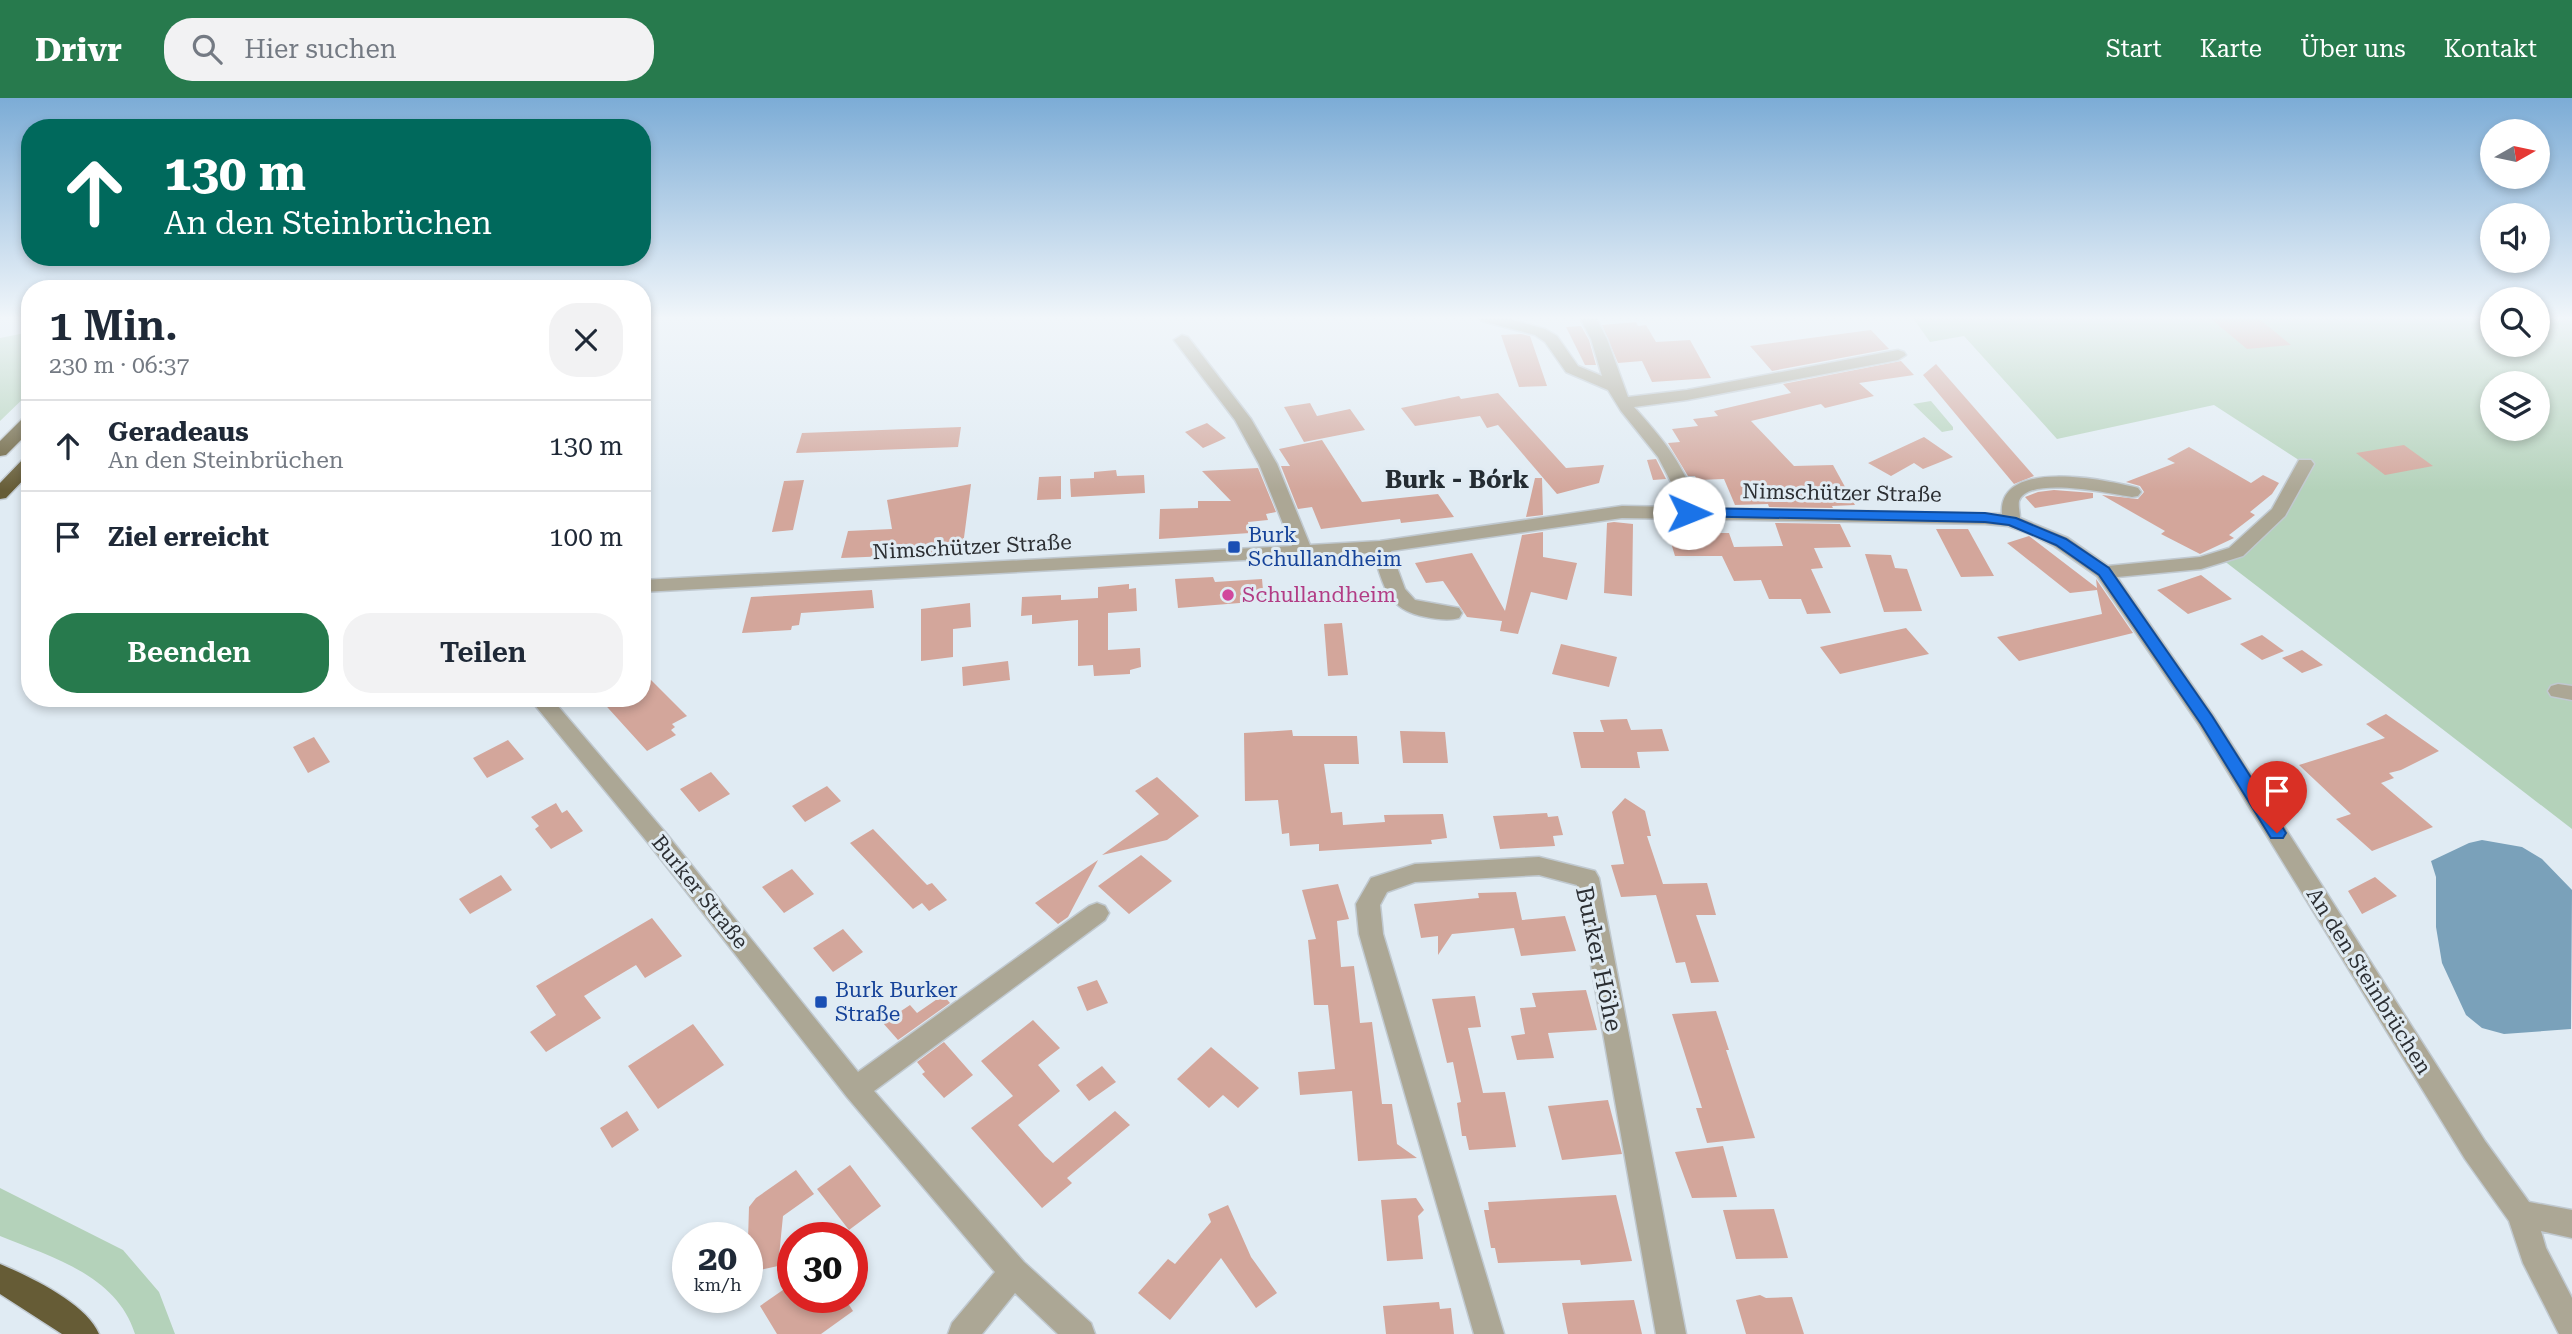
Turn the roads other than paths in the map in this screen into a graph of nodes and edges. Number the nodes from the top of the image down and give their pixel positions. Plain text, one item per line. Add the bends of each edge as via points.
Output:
1 (1210, 376) edge
2 (1588, 376) edge
3 (1611, 376) edge
4 (1789, 376) edge
5 (1614, 387) junction
6 (1623, 403) junction
7 (21, 430) edge
8 (0, 451) edge
9 (2305, 464) dead end
10 (21, 472) edge
11 (2132, 492) dead end
12 (0, 494) edge
13 (1689, 513) junction
14 (2011, 521) junction
15 (1380, 547) junction
16 (1304, 552) junction
17 (2104, 572) junction
18 (651, 586) edge
19 (1452, 613) dead end
20 (547, 707) edge
21 (1097, 913) dead end
22 (856, 1089) junction
23 (2521, 1214) junction
24 (2572, 1224) edge
25 (1014, 1272) junction
26 (5, 1283) edge
27 (2572, 1328) edge
28 (83, 1334) edge
29 (963, 1334) edge
30 (1080, 1334) edge
31 (1489, 1334) edge
32 (1671, 1334) edge

1 - 16 street via 1243,419 1268,464
2 - 5 street
3 - 5 street
4 - 6 street
5 - 6 street
6 - 13 street via 1672,464
7 - 8 highway
9 - 17 street via 2279,512 2236,552 2201,562
10 - 12 highway
11 - 14 street via 2073,482 2038,484 2011,498
13 - 14 street, Nimschützer Straße
13 - 15 street, Nimschützer Straße via 1600,514
14 - 17 street, Nimschützer Straße via 2061,542
15 - 16 street, Nimschützer Straße
15 - 19 street via 1399,598 1408,607
16 - 18 street, Nimschützer Straße
17 - 23 street, An den Steinbrüchen via 2206,720 2474,1150
20 - 22 street, Burker Straße
21 - 22 street
22 - 25 street, Burker Straße
23 - 24 street
23 - 27 street, An den Steinbrüchen via 2533,1253
25 - 29 street
25 - 30 street, Burker Straße
26 - 28 highway via 43,1300
31 - 32 street, Burker Höhe via 1371,934 1368,904 1379,885 1415,873 1539,866 1587,878

